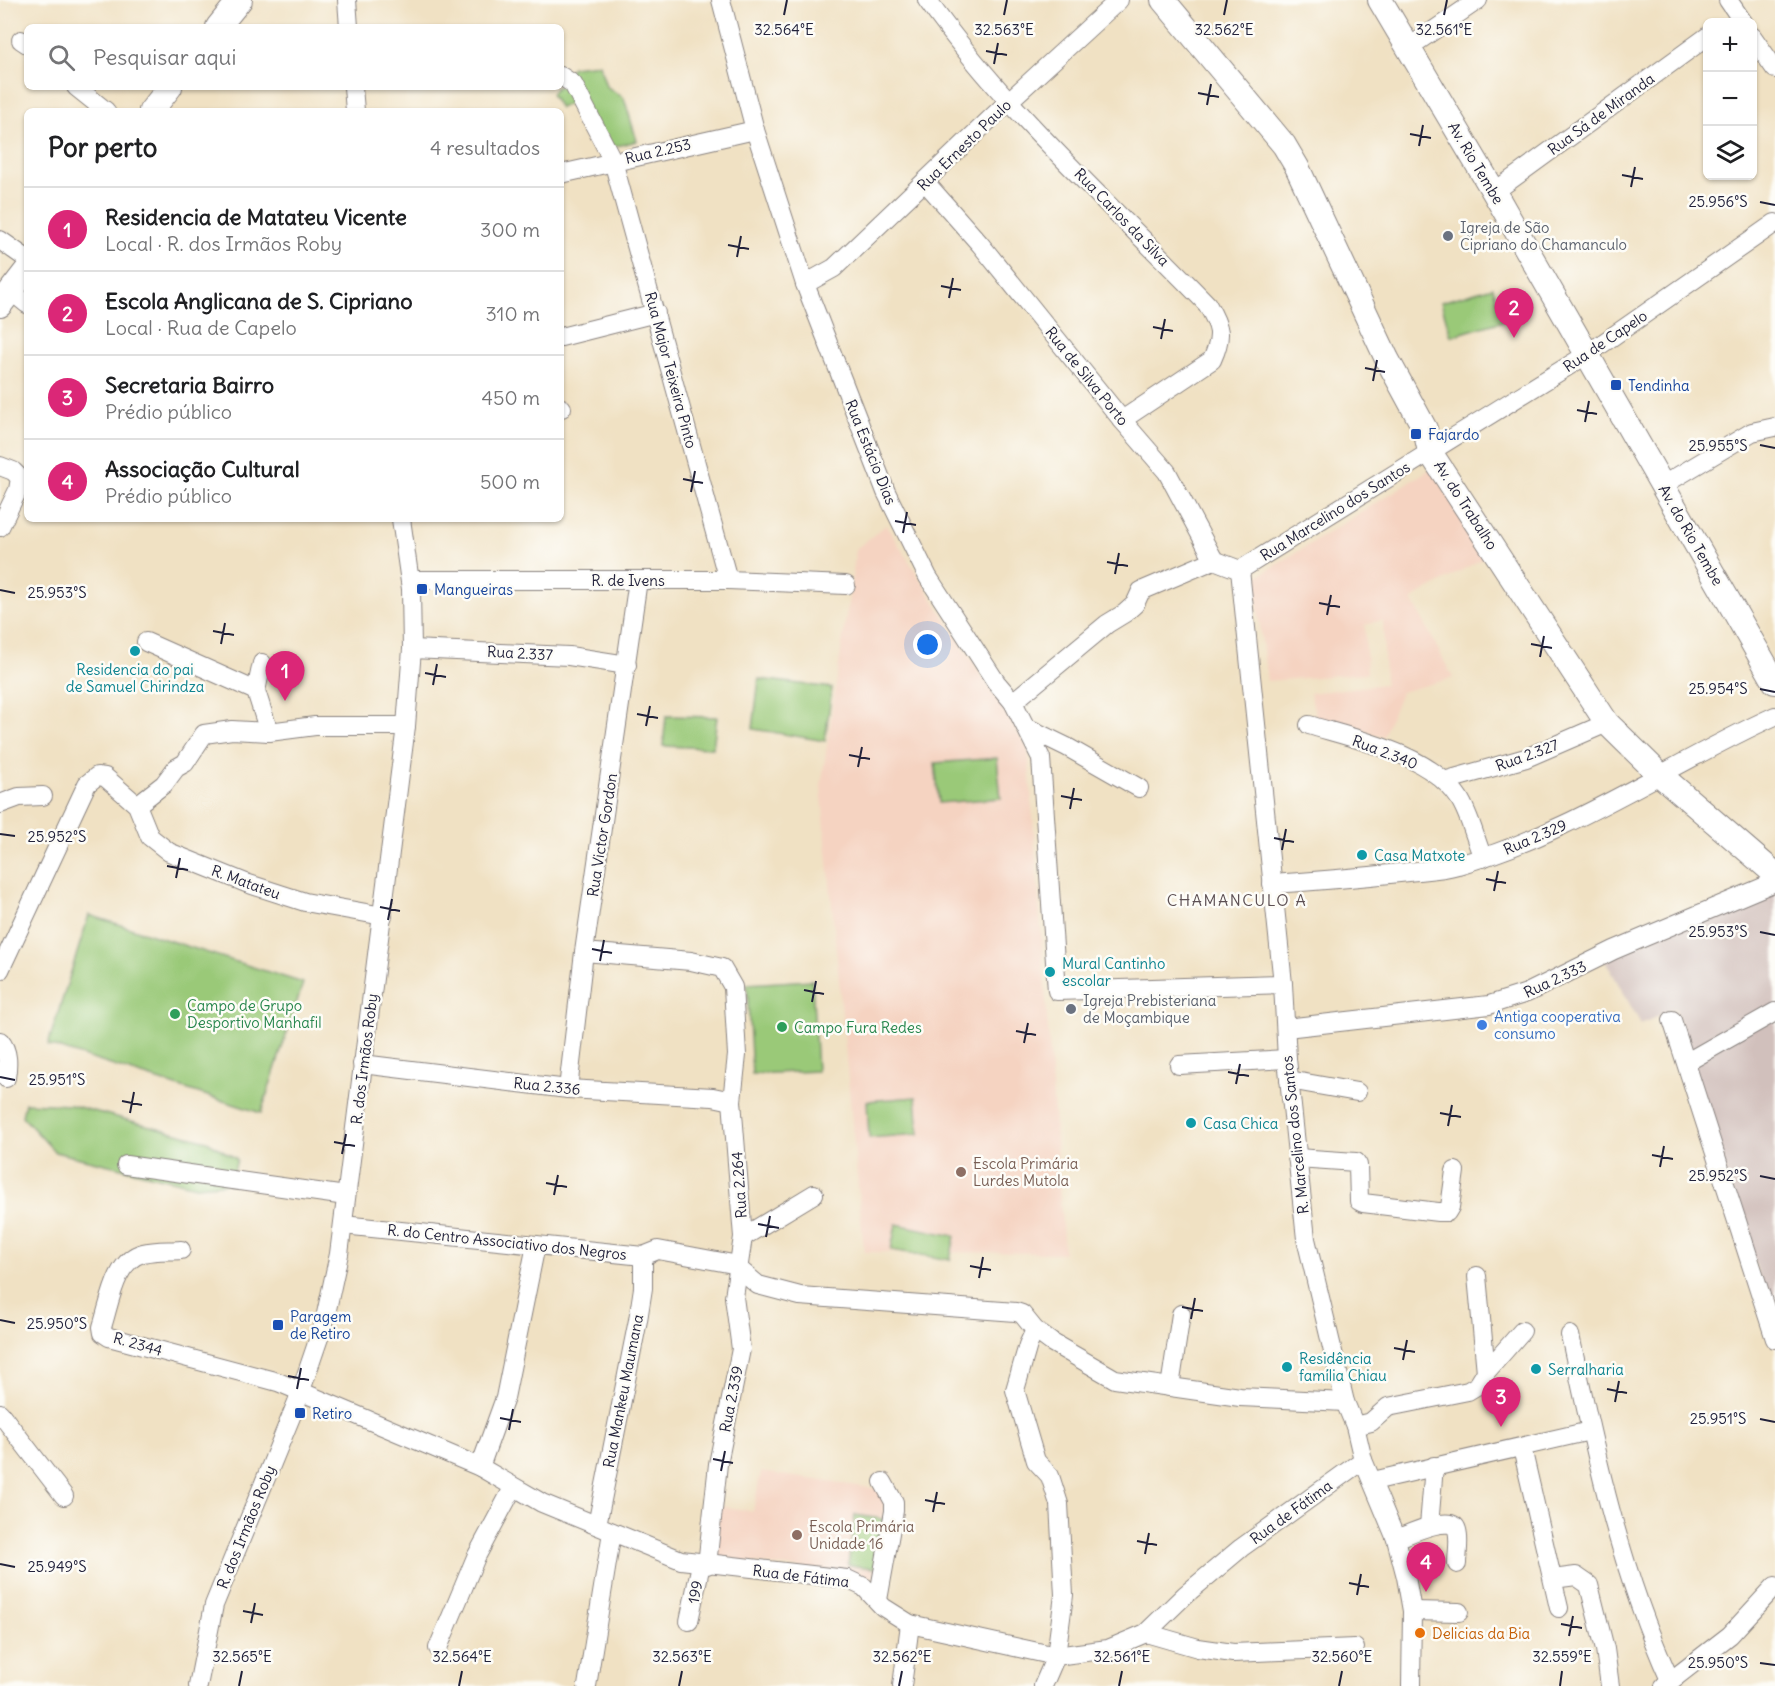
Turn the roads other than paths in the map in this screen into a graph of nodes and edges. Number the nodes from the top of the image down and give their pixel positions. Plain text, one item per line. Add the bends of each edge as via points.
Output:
1 (240, 0) edge
2 (347, 0) edge
3 (721, 0) edge
4 (927, 0) edge
5 (1119, 0) edge
6 (1163, 0) edge
7 (1380, 0) edge
8 (1478, 0) edge
9 (220, 24) edge
10 (348, 24) edge
11 (1703, 39) edge
12 (1757, 43) edge
13 (1408, 48) junction
14 (1775, 69) edge
15 (564, 78) edge
16 (80, 90) edge
17 (168, 90) edge
18 (353, 90) edge
19 (1009, 101) junction
20 (102, 108) edge
21 (154, 108) edge
22 (355, 108) edge
23 (755, 130) junction
24 (613, 161) junction
25 (564, 173) edge
26 (926, 183) junction
27 (1494, 192) junction
28 (1775, 223) edge
29 (0, 240) edge
30 (24, 257) edge
31 (24, 276) edge
32 (805, 285) junction
33 (13, 300) edge
34 (656, 313) junction
35 (564, 336) edge
36 (1586, 355) junction
37 (1606, 389) joint
38 (1122, 420) junction
39 (1775, 427) edge
40 (1427, 441) junction
41 (0, 466) edge
42 (1663, 485) junction
43 (401, 522) edge
44 (0, 527) edge
45 (1214, 560) junction
46 (1240, 570) junction
47 (638, 580) junction
48 (728, 580) junction
49 (411, 584) junction
50 (846, 585) dead end
51 (146, 642) dead end
52 (412, 649) junction
53 (262, 663) dead end
54 (627, 665) junction
55 (1775, 682) edge
56 (256, 691) junction
57 (1013, 702) junction
58 (1775, 716) edge
59 (1607, 723) junction
60 (1309, 725) dead end
61 (406, 726) junction
62 (1028, 728) junction
63 (269, 732) junction
64 (1659, 774) junction
65 (1444, 781) junction
66 (1139, 788) dead end
67 (43, 796) dead end
68 (0, 804) edge
69 (137, 805) junction
70 (1483, 858) junction
71 (1775, 874) edge
72 (1775, 882) edge
73 (1272, 884) junction
74 (383, 916) junction
75 (584, 952) junction
76 (0, 970) edge
77 (1283, 984) junction
78 (1775, 1012) edge
79 (1672, 1020) dead end
80 (1286, 1028) junction
81 (0, 1041) edge
82 (1287, 1059) junction
83 (1687, 1062) junction
84 (362, 1064) junction
85 (1179, 1065) dead end
86 (6, 1078) dead end
87 (1289, 1080) junction
88 (568, 1089) junction
89 (1357, 1092) dead end
90 (732, 1101) junction
91 (1297, 1158) junction
92 (126, 1165) dead end
93 (1455, 1171) dead end
94 (814, 1194) dead end
95 (346, 1196) junction
96 (343, 1225) junction
97 (743, 1237) junction
98 (536, 1245) junction
99 (181, 1250) dead end
100 (643, 1256) junction
101 (738, 1269) junction
102 (1477, 1275) dead end
103 (1181, 1314) dead end
104 (1035, 1330) junction
105 (1522, 1331) dead end
106 (1570, 1335) dead end
107 (1775, 1339) edge
108 (1486, 1372) junction
109 (1170, 1387) junction
110 (300, 1392) junction
111 (1345, 1402) junction
112 (0, 1413) edge
113 (1355, 1426) junction
114 (1590, 1431) junction
115 (1522, 1448) junction
116 (1363, 1461) junction
117 (480, 1467) junction
118 (1434, 1467) junction
119 (1373, 1481) junction
120 (883, 1482) dead end
121 (513, 1488) junction
122 (64, 1496) dead end
123 (1429, 1526) junction
124 (604, 1528) junction
125 (1396, 1539) junction
126 (704, 1564) junction
127 (1457, 1564) dead end
128 (1553, 1580) junction
129 (1775, 1586) edge
130 (878, 1600) junction
131 (1559, 1608) dead end
132 (1412, 1611) junction
133 (1459, 1612) dead end
134 (689, 1621) dead end
135 (910, 1624) junction
136 (1146, 1633) junction
137 (438, 1648) dead end
138 (1355, 1648) dead end
139 (1056, 1656) junction
140 (1667, 1683) edge
141 (1047, 1684) edge
142 (198, 1686) edge
143 (588, 1686) edge
144 (902, 1686) edge
145 (1411, 1686) edge
146 (1610, 1686) edge

1 - 9 main road
2 - 10 street
3 - 23 street, Rua Estácio Dias
4 - 19 street, Rua Carlos da Silva
5 - 19 street, Rua Ernesto Paulo
6 - 40 main road, Av. do Trabalho via 1284,146
7 - 13 main road, Av. Rio Tembe
8 - 13 street
11 - 27 street, Rua Sá de Miranda
12 - 14 street
13 - 27 main road, Av. Rio Tembe
15 - 24 street, Rua Major Teixeira Pinto via 573,84
16 - 20 street
17 - 21 main road
18 - 22 street
19 - 26 street, Rua Ernesto Paulo
19 - 38 street, Rua Carlos da Silva via 1207,304 1220,331 1212,360
23 - 24 street, Rua 2.253
23 - 32 street, Rua Estácio Dias
24 - 25 street, Rua 2.253
24 - 34 street, Rua Major Teixeira Pinto
26 - 32 street, Rua Ernesto Paulo via 834,268
26 - 38 street, Rua de Silva Porto
27 - 36 main road, Av. Rio Tembe
28 - 36 street, Rua de Capelo
29 - 30 street
31 - 33 main road
32 - 57 street, Rua Estácio Dias via 886,492 928,577
34 - 35 street
34 - 48 street, Rua Major Teixeira Pinto
36 - 37 main road, Av. Rio Tembe
36 - 40 street, Rua de Capelo
37 - 42 main road, Av. do Rio Tembe
38 - 45 street, Rua de Silva Porto via 1167,472
39 - 42 street via 1752,432
40 - 46 street, Rua Marcelino dos Santos
40 - 59 main road, Av. do Trabalho
41 - 44 street via 20,478
42 - 55 main road, Av. do Rio Tembe
43 - 49 street, R. dos Irmãos Roby
45 - 46 street
45 - 57 street via 1141,591 1125,613
46 - 73 street, R. Marcelino dos Santos
47 - 48 street, R. de Ivens
47 - 49 street, R. de Ivens
47 - 54 street, Rua Victor Gordon
48 - 50 street, R. de Ivens
49 - 52 street, R. dos Irmãos Roby
51 - 56 street
52 - 54 street, Rua 2.337 via 568,656
52 - 61 street, R. dos Irmãos Roby
53 - 56 street
54 - 75 street, Rua Victor Gordon
56 - 63 street
57 - 62 street, Rua Estácio Dias
58 - 64 street, Rua 2.329
59 - 64 main road, Av. do Trabalho
59 - 65 street, Rua 2.327 via 1526,758
60 - 65 street, Rua 2.340 via 1380,747 1422,765
61 - 63 street via 315,726
61 - 74 street, R. dos Irmãos Roby
62 - 66 street
62 - 77 street, Rua Estácio Dias via 1041,758 1058,991
63 - 69 street via 232,730 204,734 185,763
64 - 70 street, Rua 2.329 via 1584,816
64 - 71 main road, Av. do Trabalho
65 - 70 street, Rua 2.340 via 1459,799
67 - 68 street via 19,797
69 - 74 street, R. Matateu via 150,837 169,852 305,902
69 - 76 street via 105,777 97,776 87,784
70 - 73 street, Rua 2.329 via 1427,870
72 - 80 street, Rua 2.333 via 1508,1000
73 - 77 street, R. Marcelino dos Santos
74 - 84 street, R. dos Irmãos Roby
75 - 88 street, Rua Victor Gordon
75 - 90 street, Rua 2.264 via 691,961 722,968 733,987 737,1055
77 - 80 street, R. Marcelino dos Santos
78 - 83 street
79 - 83 street
80 - 82 street, R. Marcelino dos Santos
81 - 86 street via 8,1063
82 - 85 street
82 - 87 street, R. Marcelino dos Santos
83 - 107 street
84 - 88 street, Rua 2.336
84 - 95 street, R. dos Irmãos Roby
87 - 89 street
87 - 91 street, R. Marcelino dos Santos
88 - 90 street, Rua 2.336
90 - 97 street, Rua 2.264
91 - 93 street via 1356,1162 1359,1201 1363,1203 1438,1212 1447,1212 1450,1207
91 - 111 street, R. Marcelino dos Santos via 1305,1239
92 - 95 street
94 - 97 street
95 - 96 street, R. dos Irmãos Roby
96 - 98 street, R. do Centro Associativo dos Negros
96 - 110 street, R. dos Irmãos Roby via 324,1323
97 - 101 street, Rua 2.264
98 - 100 street, R. do Centro Associativo dos Negros
98 - 117 street via 505,1398
99 - 110 street, R. 2344 via 142,1253 129,1261 118,1275 103,1333 278,1382
100 - 101 street, R. do Centro Associativo dos Negros via 658,1250 733,1264
100 - 124 street, Rua Mankeu Maumana via 643,1288
101 - 104 street, R. do Centro Associativo dos Negros via 758,1285 801,1296 1000,1309 1022,1314
101 - 126 street, Rua 2.339 via 734,1297 741,1349 718,1464
102 - 108 street
103 - 109 street
104 - 109 street, R. do Centro Associativo dos Negros via 1115,1379
104 - 139 street via 1015,1390 1036,1461 1050,1476 1059,1504 1064,1595
105 - 108 street
106 - 114 street
108 - 113 street via 1478,1385 1468,1391 1388,1407 1371,1422
109 - 111 street, R. do Centro Associativo dos Negros via 1240,1397
110 - 117 street, Rua de Fátima
110 - 142 street, R. dos Irmãos Roby via 214,1605
111 - 113 street, R. Marcelino dos Santos
112 - 122 street
113 - 116 street, R. Marcelino dos Santos
114 - 115 street
114 - 140 street via 1618,1541
115 - 118 street
115 - 128 street
116 - 119 street, R. Marcelino dos Santos
116 - 136 street, Rua de Fátima via 1241,1548 1185,1594
117 - 121 street, Rua de Fátima
118 - 119 street
118 - 123 street
119 - 125 street, R. Marcelino dos Santos
120 - 130 street via 894,1502 894,1511
121 - 124 street, Rua de Fátima
121 - 137 street via 476,1557
123 - 125 street
123 - 127 street via 1454,1525
124 - 126 street, Rua de Fátima via 681,1560
124 - 143 street, Rua Mankeu Maumana
125 - 132 street, R. Marcelino dos Santos
126 - 130 street, Rua de Fátima via 847,1579
126 - 134 street, 199 / 199
128 - 131 street
128 - 146 street via 1576,1576 1589,1585
129 - 140 street via 1730,1635
130 - 135 street, Rua de Fátima via 883,1608
132 - 133 street
132 - 145 street, R. Marcelino dos Santos
135 - 139 street, Rua de Fátima
135 - 144 street
136 - 138 street via 1233,1653
136 - 139 street, Rua de Fátima via 1108,1649
139 - 141 street

